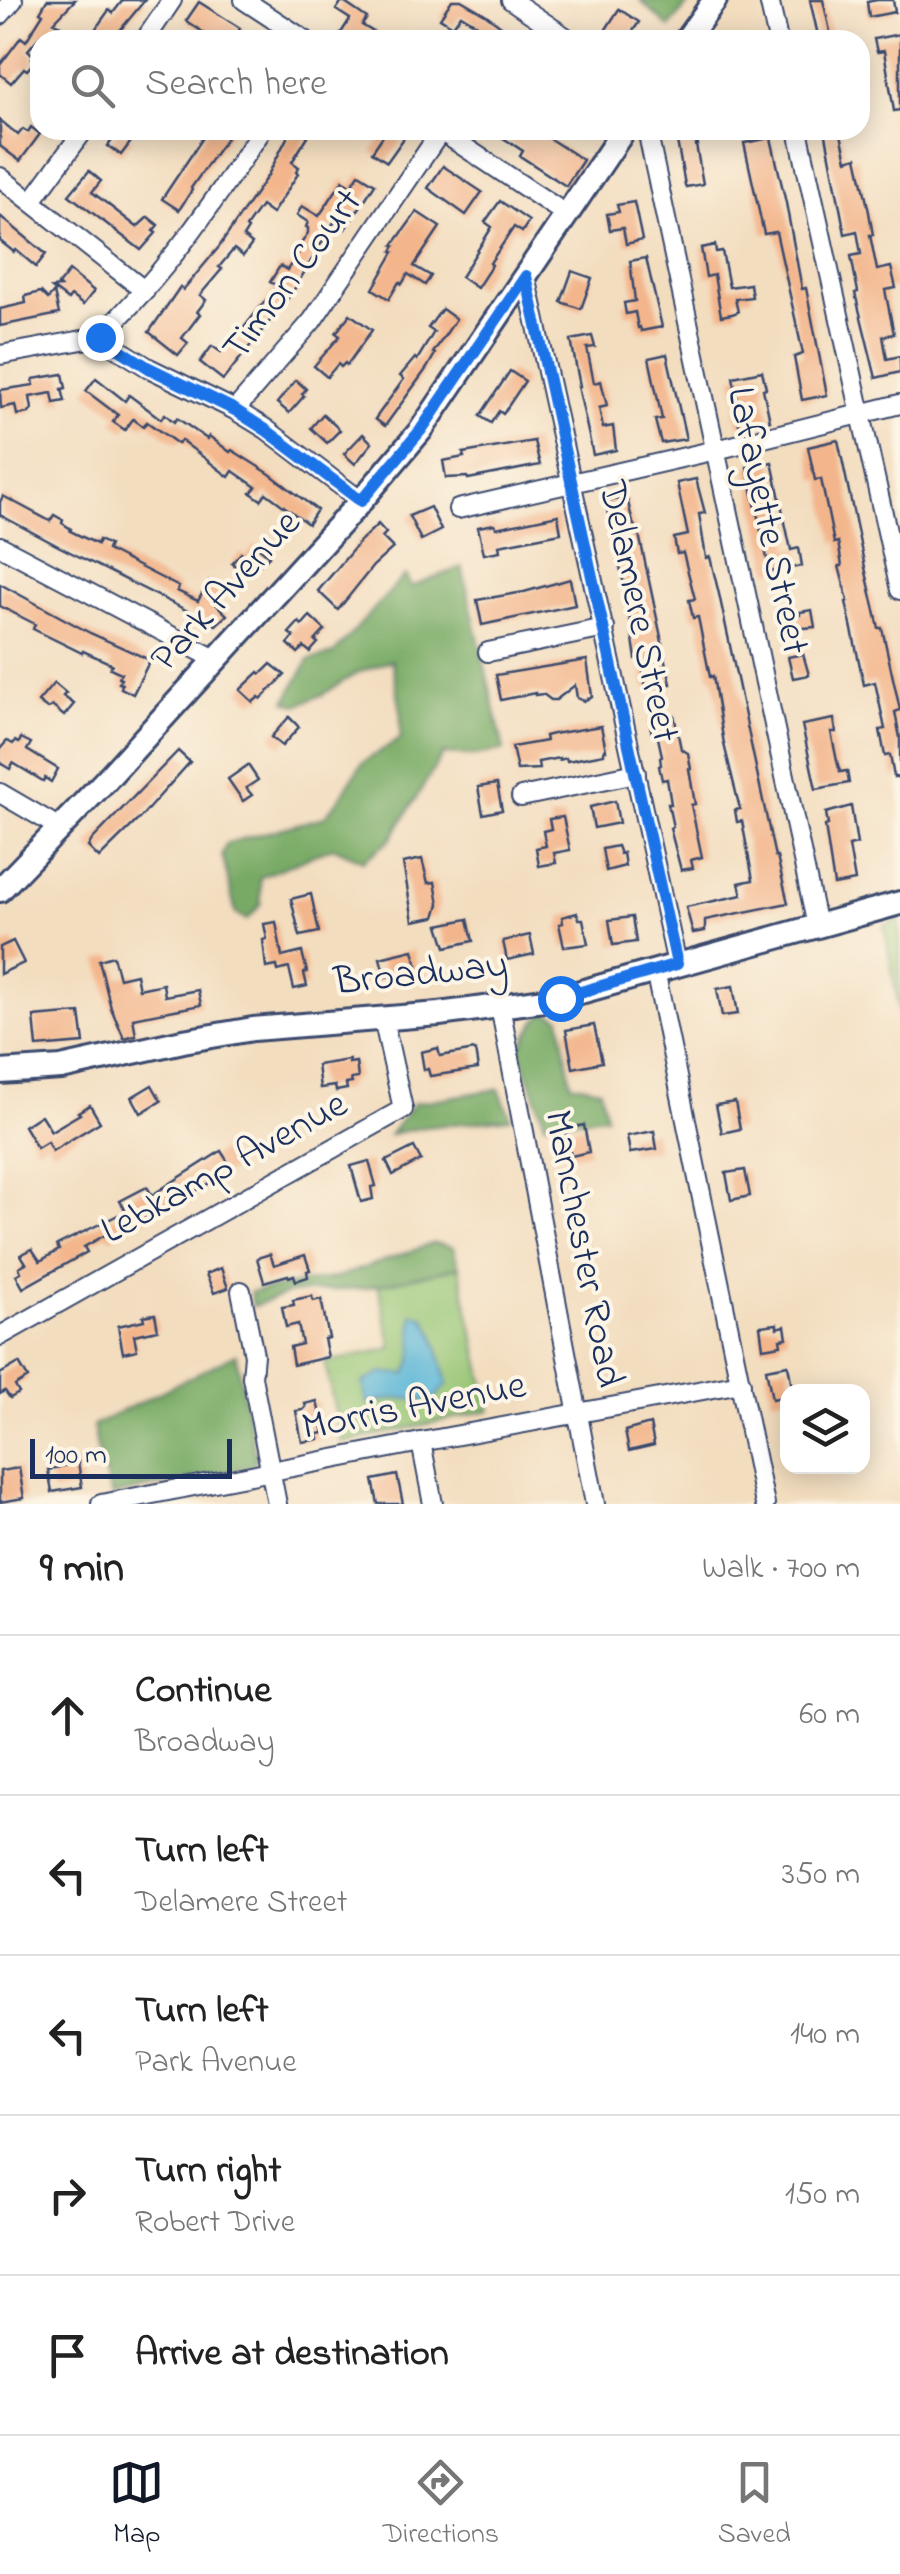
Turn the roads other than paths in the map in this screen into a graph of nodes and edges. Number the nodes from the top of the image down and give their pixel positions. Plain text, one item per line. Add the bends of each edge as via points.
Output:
1 (13, 0) edge
2 (172, 0) edge
3 (244, 0) edge
4 (511, 0) edge
5 (715, 0) edge
6 (769, 0) edge
7 (0, 16) edge
8 (152, 30) edge
9 (290, 30) edge
10 (555, 30) edge
11 (693, 30) edge
12 (776, 30) edge
13 (77, 140) edge
14 (255, 140) edge
15 (434, 140) edge
16 (454, 140) edge
17 (617, 140) edge
18 (649, 140) edge
19 (800, 140) edge
20 (0, 177) edge
21 (32, 201) junction
22 (567, 215) junction
23 (526, 276) junction
24 (145, 291) junction
25 (100, 337) junction
26 (0, 354) edge
27 (900, 404) edge
28 (235, 410) junction
29 (862, 414) junction
30 (716, 450) junction
31 (573, 483) junction
32 (361, 501) junction
33 (458, 509) dead end
34 (0, 546) edge
35 (900, 590) edge
36 (604, 628) junction
37 (488, 652) dead end
38 (216, 659) junction
39 (636, 773) junction
40 (0, 793) edge
41 (521, 797) dead end
42 (60, 828) junction
43 (0, 890) edge
44 (900, 902) edge
45 (817, 926) junction
46 (666, 967) junction
47 (500, 1006) junction
48 (383, 1018) junction
49 (0, 1072) edge
50 (241, 1292) dead end
51 (0, 1336) edge
52 (741, 1384) junction
53 (578, 1412) junction
54 (420, 1442) junction
55 (270, 1472) junction
56 (113, 1503) edge
57 (277, 1504) edge
58 (432, 1504) edge
59 (596, 1504) edge
60 (765, 1504) edge

1 - 7 street
2 - 8 street
3 - 9 street
4 - 10 street
5 - 11 main road
6 - 12 street
13 - 21 street
14 - 24 street
15 - 28 street, Timon Court via 312,321
16 - 22 street
17 - 22 main road, Park Avenue
18 - 30 street, Lafayette Street
19 - 29 street
20 - 21 street
21 - 24 street
22 - 23 main road, Park Avenue
23 - 31 street, Delamere Street
23 - 32 main road, Park Avenue via 421,430
24 - 25 street
25 - 26 street
25 - 28 street
27 - 29 street
28 - 32 street
29 - 30 street
29 - 35 street
30 - 31 street
30 - 45 street, Lafayette Street
31 - 33 street
31 - 36 street, Delamere Street
32 - 38 main road, Park Avenue
34 - 38 street
36 - 37 street
36 - 39 street, Delamere Street
38 - 42 main road, Park Avenue
39 - 41 street
39 - 46 street, Delamere Street
40 - 42 street
42 - 43 main road, Park Avenue
44 - 45 main road, Broadway
45 - 46 main road, Broadway
46 - 47 main road, Broadway via 560,998
46 - 52 street, Delamere Street
47 - 48 main road, Broadway
47 - 53 street, Manchester Road
48 - 49 main road, Broadway via 220,1034 61,1068
48 - 51 street, Lebkamp Avenue via 402,1109
50 - 55 street
52 - 53 street, Morris Avenue
52 - 60 street, Delamere Street
53 - 54 street, Morris Avenue
53 - 59 street, Manchester Road
54 - 55 street, Morris Avenue
54 - 58 street
55 - 56 street, Morris Avenue
55 - 57 street

